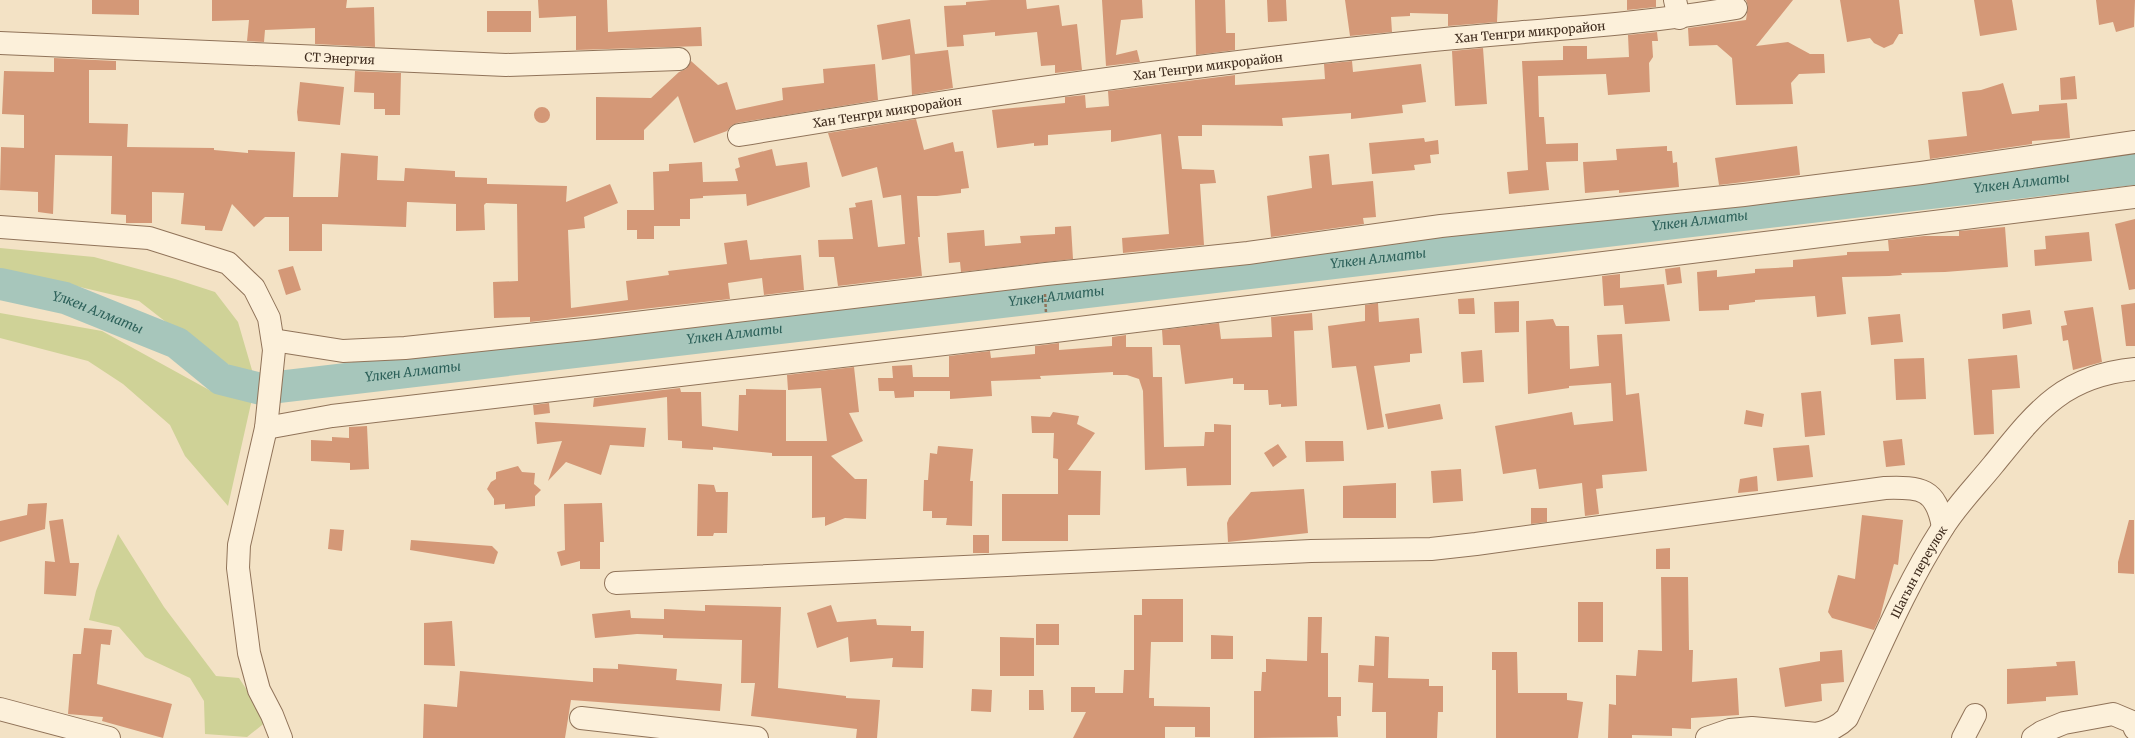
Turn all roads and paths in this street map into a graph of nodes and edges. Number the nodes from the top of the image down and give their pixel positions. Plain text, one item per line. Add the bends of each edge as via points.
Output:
1 (1736, 8) dead end
2 (1677, 9) edge
3 (0, 43) edge
4 (680, 59) dead end
5 (739, 134) dead end
6 (2135, 142) edge
7 (2135, 197) edge
8 (0, 227) edge
9 (1044, 274) junction
10 (1047, 332) junction
11 (273, 340) junction
12 (2135, 369) edge
13 (268, 418) junction
14 (1943, 527) junction
15 (616, 583) dead end
16 (0, 709) edge
17 (1975, 715) dead end
18 (581, 718) dead end
19 (2135, 729) edge
20 (109, 738) edge
21 (281, 738) edge
22 (757, 738) edge
23 (1707, 738) edge
24 (1963, 738) edge
25 (2033, 738) edge

1 - 2 street, Хан Тенгри микрорайон
2 - 5 street, Хан Тенгри микрорайон via 1163,70
3 - 4 street, СТ Энергия via 506,65
6 - 9 street via 1744,195 1441,226 1248,253
7 - 10 street
8 - 11 street via 149,238 228,263 254,288 269,318
9 - 10 path
9 - 11 street via 405,348 343,351
10 - 13 street via 332,416
11 - 13 street
12 - 14 street, Шагын переулок via 2090,378 2073,386 2041,408
13 - 21 street via 239,545 238,568 249,653 259,690
14 - 15 street via 1936,502 1925,492 1910,487 1885,488 1431,549 1311,551
14 - 23 street, Шагын переулок via 1923,560 1847,718 1840,725 1817,734 1752,728 1730,730
16 - 20 street
17 - 24 street
18 - 22 street
19 - 25 street via 2132,722 2113,714 2064,723

